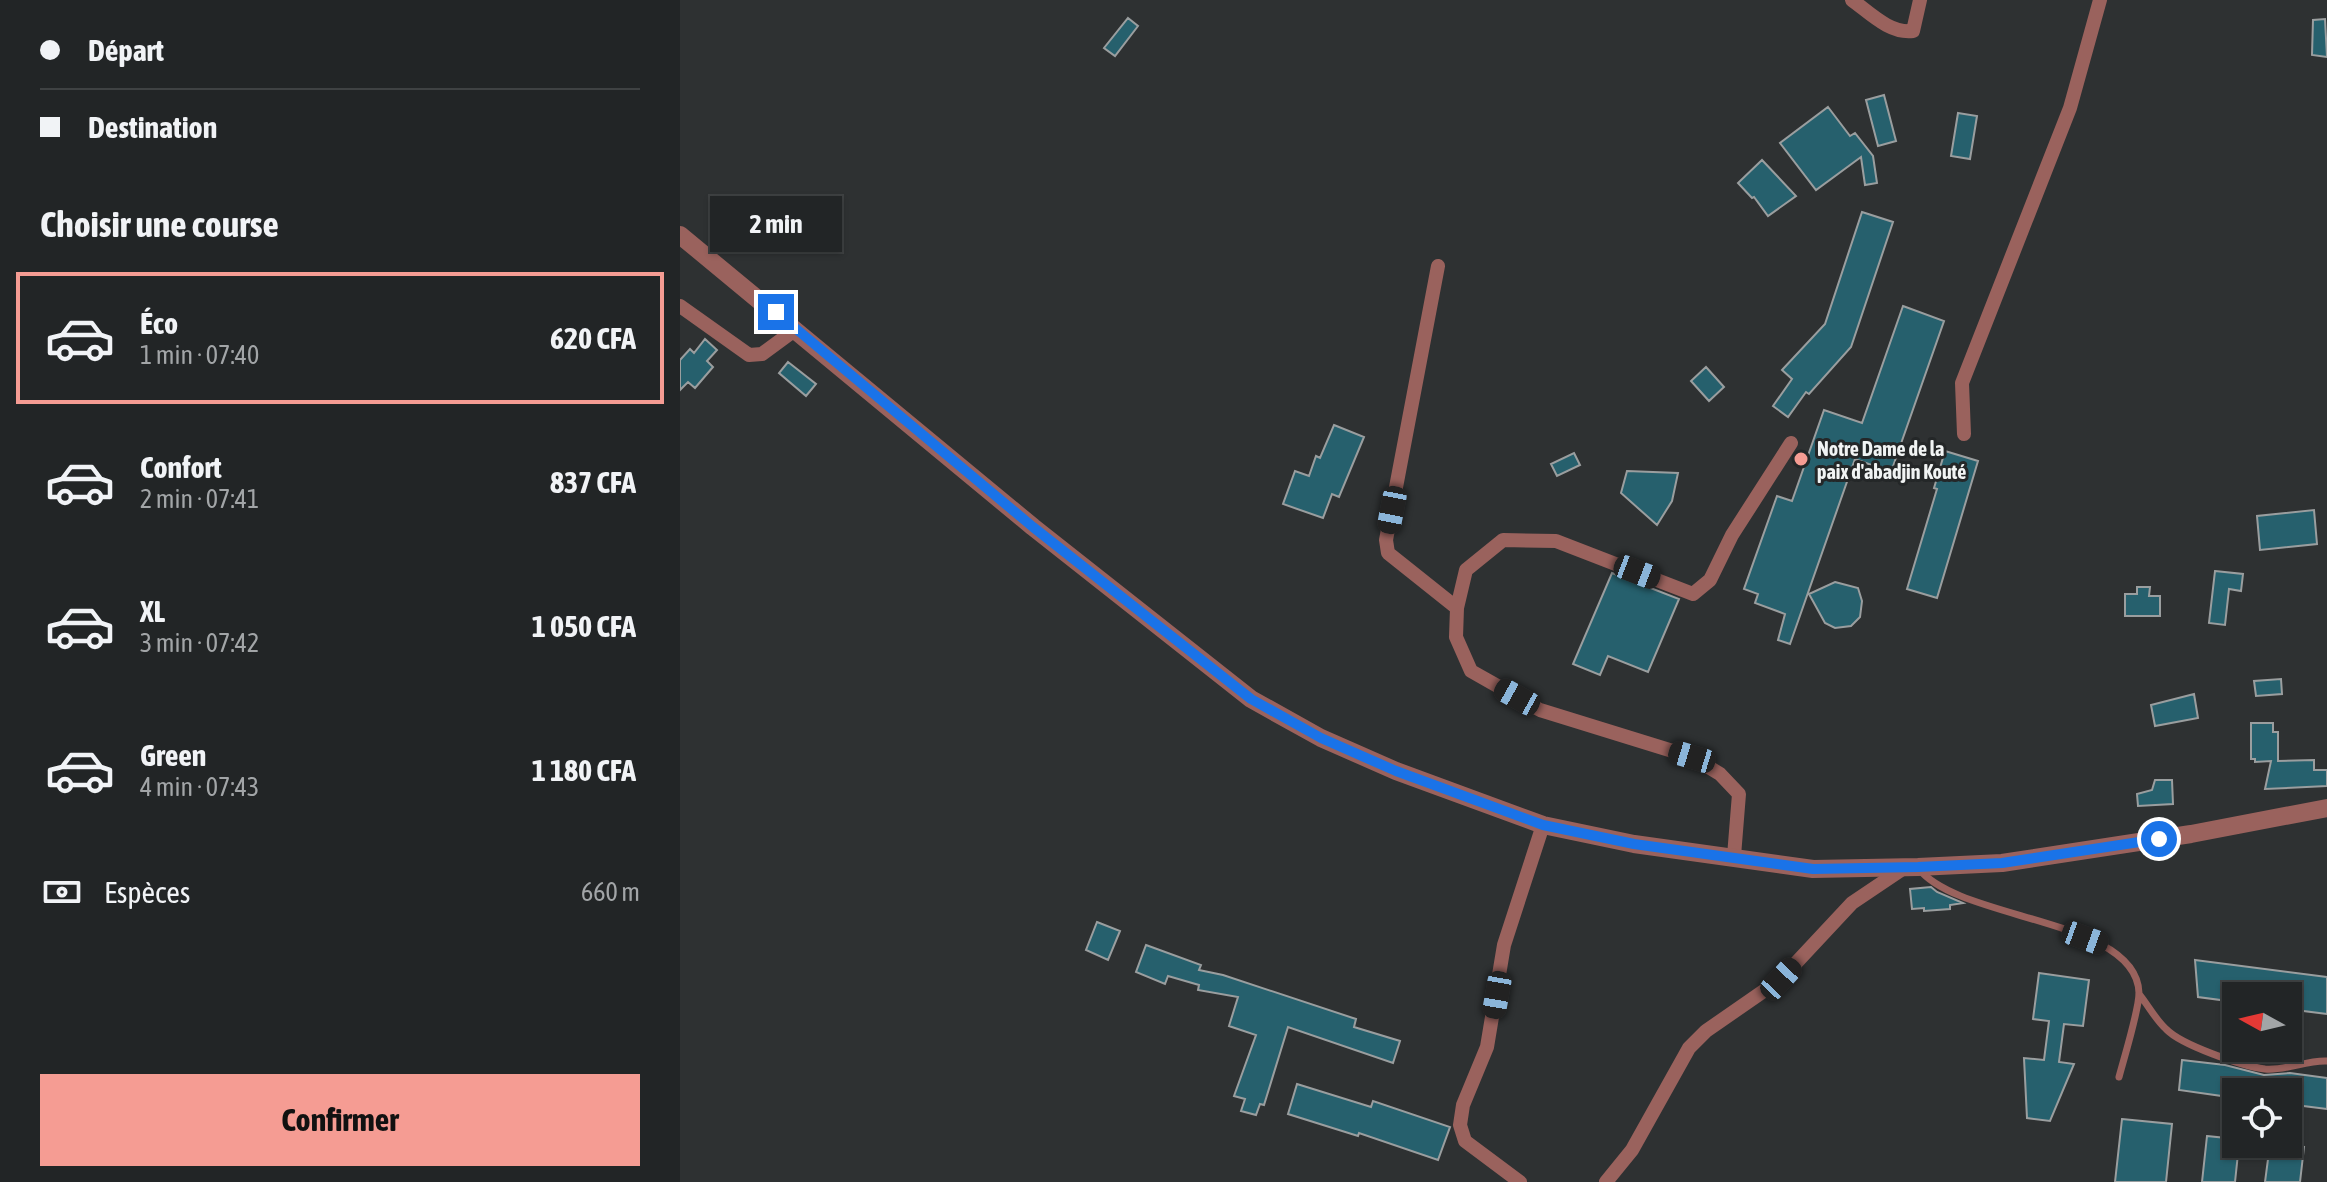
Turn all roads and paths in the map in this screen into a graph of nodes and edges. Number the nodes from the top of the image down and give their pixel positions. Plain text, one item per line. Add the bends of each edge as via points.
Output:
1 (1852, 0) edge
2 (1920, 0) edge
3 (2100, 0) edge
4 (680, 235) edge
5 (1438, 266) dead end
6 (680, 306) edge
7 (796, 329) junction
8 (1964, 434) dead end
9 (1791, 443) dead end
10 (1457, 608) junction
11 (2327, 808) edge
12 (1543, 825) junction
13 (1734, 856) junction
14 (1911, 868) junction
15 (2139, 994) junction
16 (2327, 1061) edge
17 (2119, 1077) dead end
18 (1520, 1182) edge
19 (1606, 1182) edge

1 - 2 street via 1903,32 1913,31
3 - 8 street via 2070,108 1962,383
4 - 7 street
5 - 10 street via 1386,540 1388,553
6 - 7 street via 749,355 762,354
7 - 12 street via 1033,527 1251,699 1383,766
9 - 10 street via 1710,580 1693,594 1556,541 1503,540 1466,570
10 - 13 street via 1456,637 1471,671 1540,710 1692,757 1720,774 1739,794
11 - 14 street via 2002,863
12 - 13 street via 1634,844
12 - 18 street via 1504,945 1487,1047 1460,1125 1465,1141
13 - 14 street via 1813,869
14 - 15 lane via 1942,889 2110,947 2133,969
14 - 19 street via 1852,903 1781,979 1689,1048 1632,1150
15 - 16 lane via 2166,1029 2211,1052 2266,1069
15 - 17 lane

